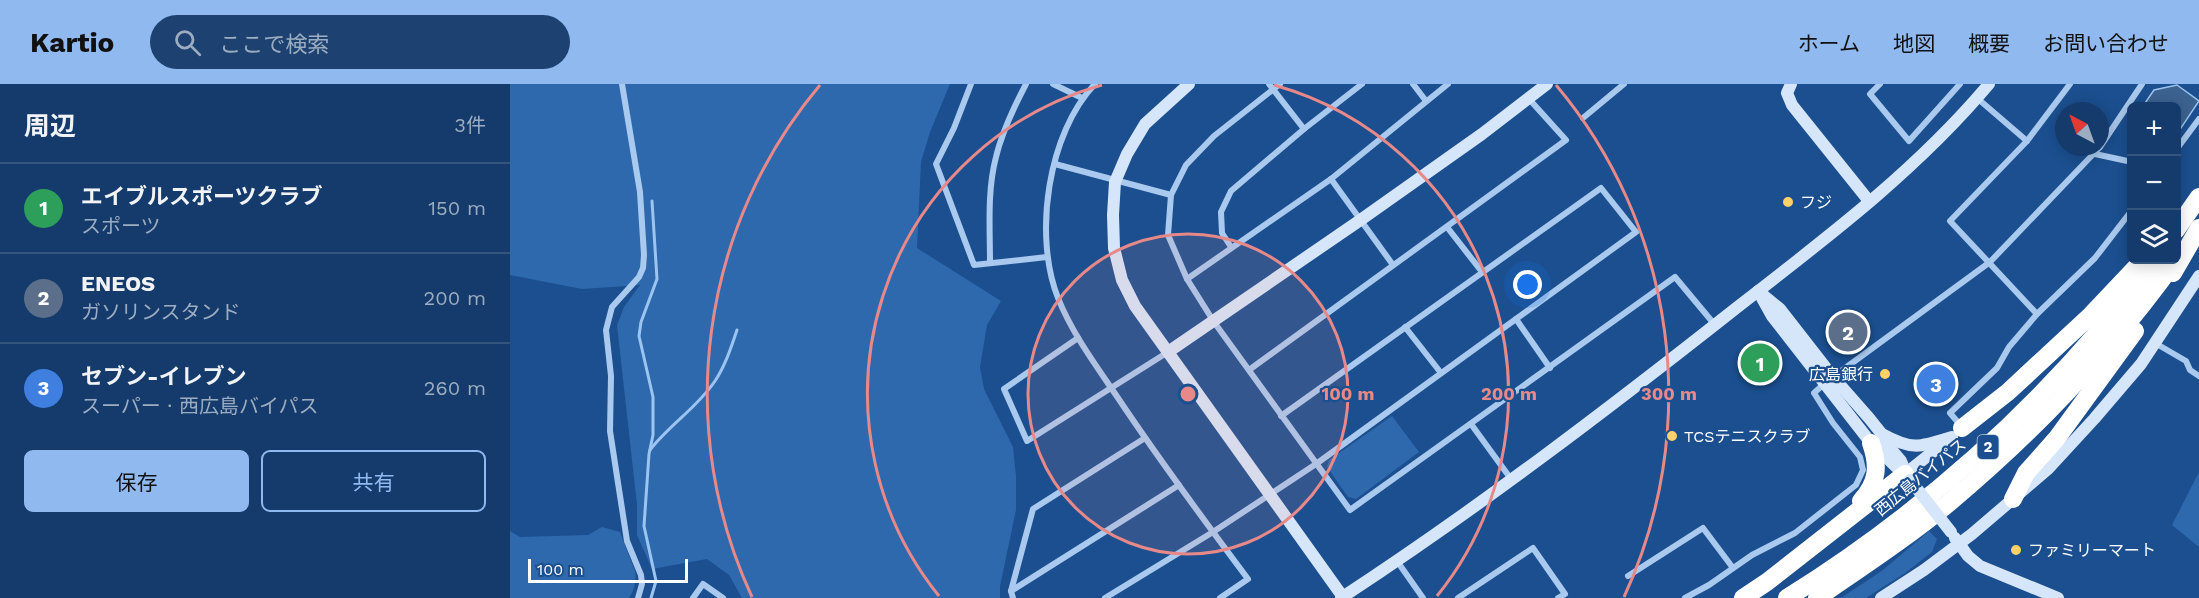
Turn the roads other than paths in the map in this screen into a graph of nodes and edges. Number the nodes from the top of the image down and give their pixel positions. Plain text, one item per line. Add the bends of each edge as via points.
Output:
1 (622, 84) edge
2 (971, 84) edge
3 (1026, 84) edge
4 (1053, 84) edge
5 (1095, 84) edge
6 (1189, 84) edge
7 (1280, 84) edge
8 (1362, 84) edge
9 (1413, 84) edge
10 (1448, 84) edge
11 (1547, 84) edge
12 (1624, 84) edge
13 (1791, 84) edge
14 (1880, 84) edge
15 (1960, 84) edge
16 (1989, 84) edge
17 (2070, 84) edge
18 (2142, 84) edge
19 (1271, 87) edge
20 (1082, 98) junction
21 (1977, 98) junction
22 (1529, 99) junction
23 (1426, 101) junction
24 (1583, 118) dead end
25 (2199, 119) edge
26 (1304, 129) junction
27 (2109, 134) edge
28 (2027, 141) junction
29 (2181, 143) edge
30 (2093, 156) edge
31 (2104, 156) edge
32 (2127, 161) edge
33 (1055, 164) junction
34 (1330, 179) junction
35 (2199, 181) edge
36 (1115, 182) junction
37 (1171, 195) junction
38 (2199, 197) edge
39 (1869, 201) junction
40 (2178, 210) edge
41 (2127, 216) edge
42 (1359, 221) junction
43 (2181, 223) edge
44 (1448, 227) junction
45 (2199, 227) edge
46 (1231, 247) junction
47 (2181, 252) edge
48 (1047, 257) junction
49 (1990, 262) junction
50 (990, 263) junction
51 (2139, 264) edge
52 (2153, 264) edge
53 (2172, 264) edge
54 (1393, 266) junction
55 (1482, 272) junction
56 (1187, 279) junction
57 (2197, 283) edge
58 (1758, 291) junction
59 (2037, 314) junction
60 (1515, 319) junction
61 (1214, 322) junction
62 (1715, 326) junction
63 (1405, 327) junction
64 (1078, 338) junction
65 (2155, 343) junction
66 (1168, 352) junction
67 (1550, 368) junction
68 (1249, 370) junction
69 (1441, 373) junction
70 (2199, 376) edge
71 (1830, 380) junction
72 (1111, 388) junction
73 (1281, 416) junction
74 (1471, 424) junction
75 (1957, 432) junction
76 (1145, 438) junction
77 (1876, 438) junction
78 (1316, 464) junction
79 (1907, 477) junction
80 (1512, 480) junction
81 (1179, 485) junction
82 (1270, 496) junction
83 (2013, 499) junction
84 (1838, 526) junction
85 (1213, 532) junction
86 (1959, 543) junction
87 (1397, 561) junction
88 (1733, 568) junction
89 (1628, 576) dead end
90 (1012, 594) edge
91 (1117, 595) edge
92 (1342, 597) edge
93 (638, 598) edge
94 (693, 598) edge
95 (723, 598) edge
96 (1105, 598) edge
97 (1220, 598) edge
98 (1423, 598) edge
99 (1458, 598) edge
100 (1558, 598) edge
101 (1684, 598) edge
102 (1743, 598) edge
103 (1787, 598) edge
104 (1817, 598) edge
105 (1881, 598) edge
106 (2058, 598) edge

1 - 93 street via 640,192 644,268 612,307 606,330 611,376 610,431 627,541 641,575
2 - 50 street via 936,164 974,265
3 - 50 street via 996,157 989,210
4 - 20 street
5 - 20 street
6 - 36 street via 1145,124
7 - 19 street
8 - 26 street
9 - 23 street
10 - 23 street
11 - 22 street
12 - 24 street
13 - 39 street via 1787,93 1792,105
14 - 15 street via 1870,94 1909,141
16 - 21 street
17 - 28 street
18 - 27 street
19 - 26 street
19 - 37 street via 1186,165
20 - 33 street via 1065,129
21 - 28 street
21 - 39 street via 1948,131
22 - 42 street
22 - 44 street via 1566,140
23 - 34 street
25 - 29 street
26 - 46 street via 1231,191 1221,212 1222,233
28 - 49 street via 1950,220
30 - 49 street
31 - 32 street
33 - 36 street
33 - 48 street via 1048,195
34 - 42 street
34 - 46 street
35 - 40 highway
36 - 37 street
36 - 66 street via 1114,248 1122,280 1135,306
37 - 56 street via 1168,235
38 - 43 highway
39 - 58 street
41 - 59 street via 2095,258
42 - 54 street
42 - 61 street
44 - 54 street
44 - 55 street
45 - 47 highway, 2
45 - 83 highway via 2160,297 2057,438 2026,473
46 - 56 street
48 - 50 street
48 - 64 street via 1058,297
49 - 59 street
49 - 71 street
51 - 75 highway via 2008,392
52 - 103 highway, 西広島バイパス / 2 via 2090,344 1994,442 1867,544
53 - 104 highway, 2 via 2116,337 2034,425 1951,501
54 - 68 street
55 - 60 street via 1601,188 1636,232
55 - 63 street
56 - 61 street
57 - 65 street
58 - 62 street
58 - 71 street via 1780,309
59 - 75 street via 1997,368 1950,413
60 - 67 street
60 - 69 street
61 - 66 street
61 - 68 street
62 - 67 street via 1675,277
62 - 80 street
63 - 69 street
63 - 73 street
64 - 72 street
64 - 72 street via 1004,390 1027,441
65 - 70 street via 2186,361
65 - 83 street via 2078,437
66 - 72 street
66 - 82 street
67 - 74 street
68 - 73 street
69 - 78 street
71 - 77 street
71 - 88 street via 1814,393 1860,457 1863,470 1856,484 1795,534
72 - 76 street
73 - 78 street
74 - 78 street via 1350,510
74 - 80 street
75 - 77 street via 1916,447
75 - 79 street
76 - 81 street
76 - 90 street via 1033,509
77 - 79 street via 1878,448
77 - 84 highway via 1875,482
78 - 82 street
79 - 84 highway
79 - 86 street, bridge
80 - 87 street
81 - 85 street
81 - 90 street
82 - 85 street
82 - 92 street
83 - 86 street
84 - 102 highway
85 - 91 street
85 - 97 street via 1248,579
86 - 105 street
86 - 106 street via 1983,568
87 - 92 street
87 - 98 street
88 - 89 street via 1704,528
88 - 101 street
91 - 96 street
94 - 95 street via 703,584
99 - 100 street via 1533,548 1564,594

